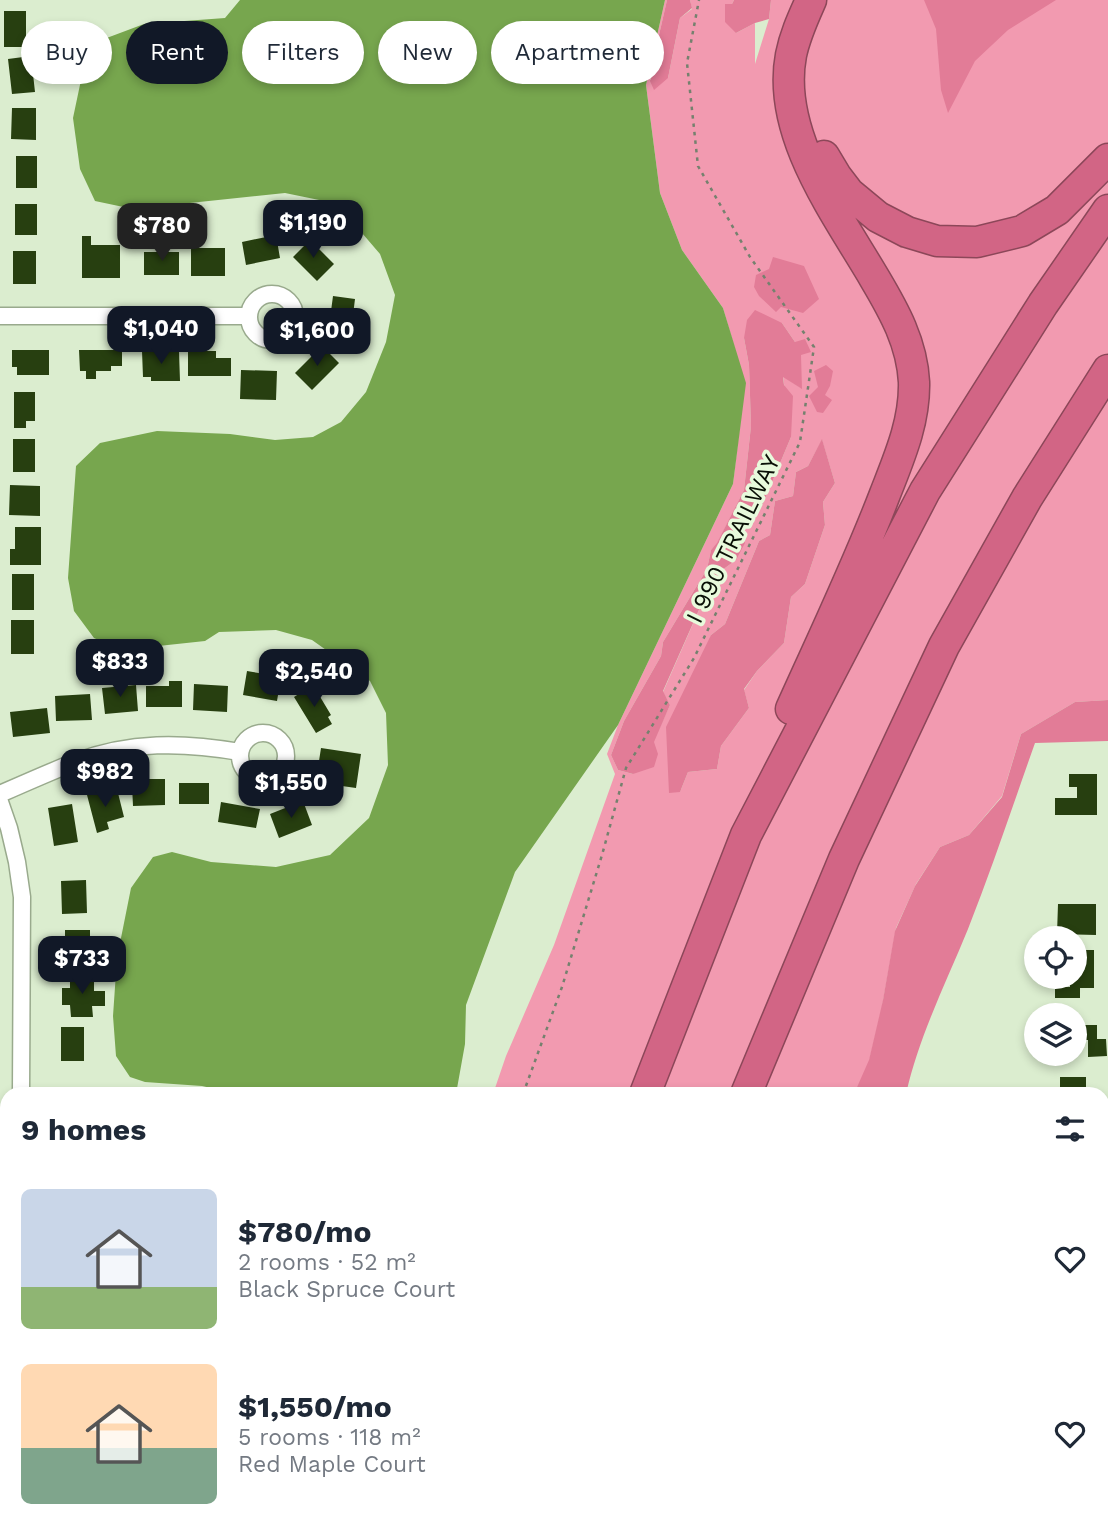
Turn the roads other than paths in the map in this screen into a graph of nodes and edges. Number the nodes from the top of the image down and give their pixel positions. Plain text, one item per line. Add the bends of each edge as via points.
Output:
1 (811, 0) edge
2 (833, 0) edge
3 (1108, 159) edge
4 (1108, 210) edge
5 (0, 316) edge
6 (249, 316) dead end
7 (1108, 370) edge
8 (240, 752) dead end
9 (0, 794) edge
10 (0, 802) edge
11 (747, 835) junction
12 (22, 1087) edge
13 (648, 1087) edge
14 (749, 1087) edge

1 - 11 highway via 790,57 792,113 816,179 903,331 912,368 913,399 900,454 867,541 786,721
2 - 3 highway via 808,58 808,110 835,176 878,217 937,241 977,243 1022,231 1057,211
4 - 11 highway via 925,491
5 - 6 street
7 - 14 highway via 1027,498 944,646 844,859
8 - 9 street via 195,745 135,747 76,761
10 - 12 street via 22,897
11 - 13 highway

